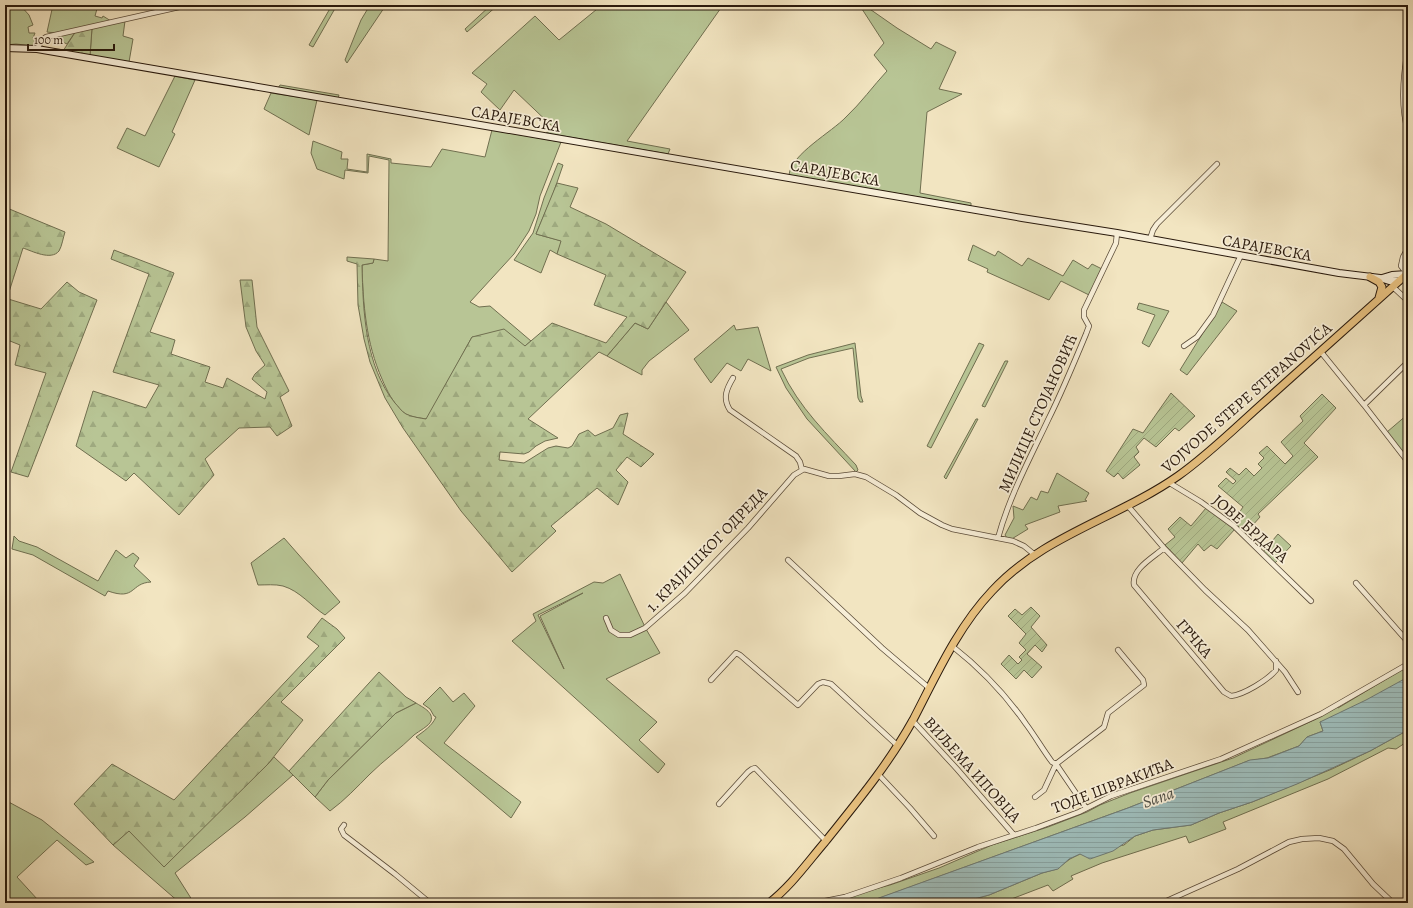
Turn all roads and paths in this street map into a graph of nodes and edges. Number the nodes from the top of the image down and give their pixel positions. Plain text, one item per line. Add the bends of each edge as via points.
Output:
1 (188, 5) edge
2 (5, 48) edge
3 (37, 49) junction
4 (1408, 50) edge
5 (1408, 131) edge
6 (1217, 164) dead end
7 (1117, 233) junction
8 (1150, 239) junction
9 (1408, 248) edge
10 (1241, 255) junction
11 (1408, 273) edge
12 (1370, 277) junction
13 (1380, 278) junction
14 (1399, 281) junction
15 (1393, 287) junction
16 (1378, 300) junction
17 (1408, 301) edge
18 (1184, 346) dead end
19 (1321, 352) junction
20 (1408, 362) edge
21 (733, 378) dead end
22 (1364, 405) junction
23 (1408, 462) edge
24 (802, 470) junction
25 (1168, 482) junction
26 (1128, 506) junction
27 (998, 538) junction
28 (1164, 548) junction
29 (1035, 555) junction
30 (788, 560) dead end
31 (1356, 583) dead end
32 (1311, 601) dead end
33 (606, 618) dead end
34 (1408, 642) edge
35 (952, 646) junction
36 (1118, 650) dead end
37 (1276, 661) junction
38 (1408, 664) edge
39 (711, 680) dead end
40 (929, 688) junction
41 (1298, 692) dead end
42 (912, 720) junction
43 (898, 746) junction
44 (1056, 764) junction
45 (879, 775) junction
46 (1035, 797) dead end
47 (719, 804) dead end
48 (1086, 808) junction
49 (344, 825) dead end
50 (1014, 835) junction
51 (934, 836) dead end
52 (826, 841) junction
53 (772, 902) edge
54 (430, 903) edge
55 (815, 903) edge
56 (1162, 903) edge
57 (1393, 903) edge

1 - 3 street via 46,36
2 - 3 main road, САРАЈЕВСКА
3 - 7 main road, САРАЈЕВСКА
4 - 5 street via 1403,88
6 - 8 street via 1157,224
7 - 8 main road, САРАЈЕВСКА
7 - 27 street, МИЛИЦЕ СТОЈАНОВИЋ via 1116,243 1084,310 1084,317 1089,326 1086,334 1004,517
8 - 10 main road, САРАЈЕВСКА
9 - 11 street via 1401,266
10 - 12 main road, САРАЈЕВСКА
10 - 18 street via 1213,315 1197,337
11 - 13 main road
11 - 14 main road, VOJVODE STEPE STEPANOVIĆA
12 - 13 main road, САРАЈЕВСКА
12 - 16 main road via 1382,287
13 - 14 main road
14 - 15 main road, VOJVODE STEPE STEPANOVIĆA
15 - 16 main road, VOJVODE STEPE STEPANOVIĆA
15 - 17 street
16 - 19 main road, VOJVODE STEPE STEPANOVIĆA
19 - 22 street
19 - 25 main road, VOJVODE STEPE STEPANOVIĆA via 1201,458
20 - 22 street
21 - 24 street via 726,394 730,410 796,456
22 - 23 street
24 - 27 street via 828,476 860,474 920,513 952,530
24 - 33 street, 1. КРАЈИШКОГ ОДРЕДА via 788,481 748,528 685,592 645,628 630,635 620,635 611,630
25 - 26 main road, VOJVODE STEPE STEPANOVIĆA
25 - 32 street, ЈОВЕ БРДАРА via 1234,526
26 - 28 street
26 - 29 main road, VOJVODE STEPE STEPANOVIĆA via 1068,535
27 - 29 street via 1024,546
28 - 37 street
28 - 37 street, ГРЧКА via 1138,570 1134,576 1134,585 1224,692 1230,696 1242,694 1274,674
29 - 35 main road, VOJVODE STEPE STEPANOVIĆA via 992,590
30 - 40 street
31 - 34 street
35 - 40 main road, VOJVODE STEPE STEPANOVIĆA
35 - 44 street via 1010,702 1052,762
36 - 44 street via 1144,685 1108,713 1104,727
37 - 41 street
38 - 48 street, ТОДЕ ШВРАКИЋА via 1344,702 1276,735 1221,759 1111,796
39 - 43 street via 738,653 798,705 818,684 827,682
40 - 42 main road, VOJVODE STEPE STEPANOVIĆA
42 - 43 main road, VOJVODE STEPE STEPANOVIĆA
42 - 50 street, ВИЉЕМА ИПОВЦА
43 - 45 main road, VOJVODE STEPE STEPANOVIĆA
44 - 46 street via 1044,790
44 - 48 street
45 - 51 street
45 - 52 main road, VOJVODE STEPE STEPANOVIĆA
47 - 52 street via 750,770 755,768
48 - 50 street, ТОДЕ ШВРАКИЋА
49 - 54 street via 341,829 344,835
50 - 55 street, ТОДЕ ШВРАКИЋА via 845,897
52 - 53 main road, VOJVODE STEPE STEPANOVIĆA
56 - 57 street via 1302,838 1333,841 1344,849 1373,884

